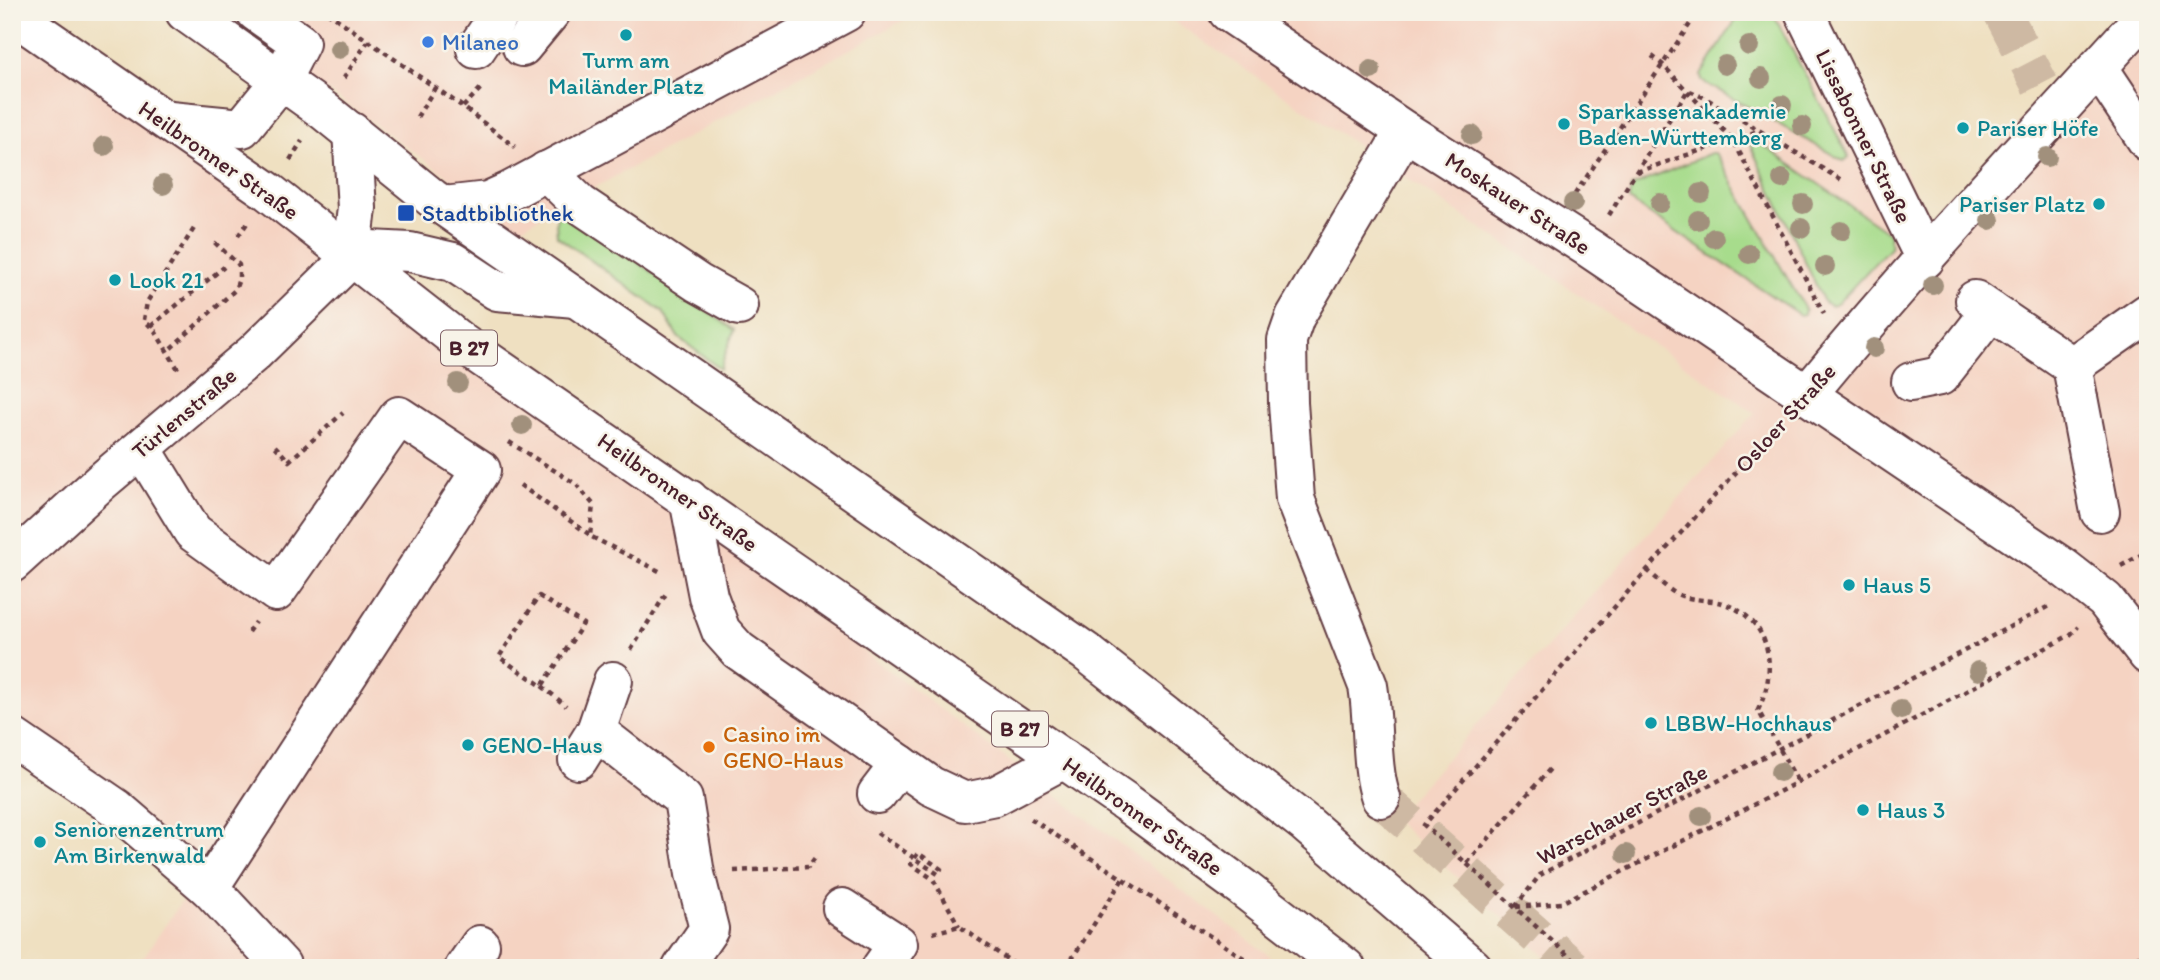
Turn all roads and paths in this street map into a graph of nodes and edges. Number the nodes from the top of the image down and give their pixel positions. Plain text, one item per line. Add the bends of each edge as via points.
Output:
1 (185, 12) edge
2 (256, 12) edge
3 (327, 12) edge
4 (500, 12) edge
5 (551, 12) edge
6 (846, 12) edge
7 (1228, 12) edge
8 (1698, 12) edge
9 (1804, 12) edge
10 (2148, 12) edge
11 (12, 14) edge
12 (522, 47) dead end
13 (476, 49) dead end
14 (1652, 56) dead end
15 (1662, 64) junction
16 (2098, 67) junction
17 (281, 80) junction
18 (435, 88) junction
19 (1688, 90) junction
20 (417, 117) dead end
21 (164, 120) junction
22 (1405, 131) junction
23 (1758, 131) junction
24 (352, 132) junction
25 (1733, 140) junction
26 (2148, 142) edge
27 (546, 171) junction
28 (1636, 172) junction
29 (1848, 184) dead end
30 (508, 192) junction
31 (444, 206) junction
32 (1554, 225) junction
33 (195, 228) dead end
34 (213, 241) dead end
35 (1588, 248) junction
36 (351, 258) junction
37 (517, 258) junction
38 (1925, 259) junction
39 (224, 267) dead end
40 (575, 298) junction
41 (738, 306) dead end
42 (2148, 313) edge
43 (151, 326) junction
44 (1847, 346) junction
45 (171, 348) dead end
46 (2072, 366) junction
47 (1910, 382) dead end
48 (1807, 395) junction
49 (198, 402) junction
50 (343, 413) dead end
51 (275, 446) dead end
52 (142, 449) junction
53 (520, 485) dead end
54 (689, 499) junction
55 (2100, 512) dead end
56 (590, 536) dead end
57 (12, 562) edge
58 (1647, 570) junction
59 (668, 589) dead end
60 (2096, 593) junction
61 (649, 618) dead end
62 (2148, 655) edge
63 (499, 657) joint
64 (613, 681) dead end
65 (12, 737) edge
66 (1779, 750) junction
67 (1064, 759) junction
68 (900, 764) junction
69 (1550, 769) dead end
70 (1798, 782) junction
71 (877, 794) dead end
72 (1381, 798) tunnel mouth
73 (877, 833) dead end
74 (817, 855) dead end
75 (1466, 863) junction
76 (695, 874) junction
77 (1124, 877) dead end
78 (209, 888) junction
79 (842, 908) dead end
80 (1515, 908) junction
81 (959, 926) junction
82 (2148, 951) edge
83 (889, 956) edge
84 (1327, 962) edge
85 (281, 965) dead end
86 (682, 968) edge
87 (1020, 968) edge
88 (1066, 968) edge
89 (1474, 968) edge
90 (1582, 968) edge
91 (2118, 968) edge

1 - 17 street
2 - 17 street via 300,43
3 - 18 path
4 - 13 street
5 - 12 street
6 - 27 street
7 - 22 street, Moskauer Straße
8 - 15 path
9 - 38 street, Lissabonner Straße
10 - 16 street, Osloer Straße
11 - 21 street, Heilbronner Straße / B 27
14 - 15 path
15 - 19 path
15 - 32 path
16 - 26 street
16 - 38 street, Osloer Straße via 2048,100
17 - 21 street via 242,128
17 - 24 street
18 - 20 path
18 - 27 path
19 - 23 path
19 - 25 path
19 - 28 path
21 - 36 street, Heilbronner Straße / B 27 via 269,192
22 - 32 street, Moskauer Straße
22 - 72 street via 1295,317 1287,340 1295,499 1368,686
23 - 25 path
23 - 29 path
24 - 31 street
24 - 36 street via 357,208
25 - 28 path
25 - 44 path via 1817,305
27 - 30 street
27 - 41 street via 580,204
28 - 35 path
30 - 31 street via 488,201
30 - 37 street via 506,223
31 - 37 street
32 - 35 street, Moskauer Straße
33 - 43 path via 147,302 144,320
34 - 45 path via 239,265 239,279 234,290
35 - 48 street, Moskauer Straße
36 - 40 street via 370,250 410,252 453,262 497,291
36 - 49 street, Türlenstraße
36 - 54 street, Heilbronner Straße / B 27 via 463,344
37 - 40 street
38 - 44 street, Osloer Straße
39 - 43 path
40 - 89 street via 1086,652 1306,824
42 - 46 street
43 - 49 path
44 - 48 street, Osloer Straße
46 - 47 street via 1983,306 1940,376
46 - 55 street
48 - 58 path, Osloer Straße
48 - 60 street
49 - 52 street, Türlenstraße
50 - 51 path via 289,461
52 - 57 street, Türlenstraße
52 - 78 street via 193,532 276,592 399,416 481,470
53 - 56 path
54 - 67 street, Heilbronner Straße / B 27
54 - 68 street via 708,596 721,631 738,650
58 - 66 path via 1679,596 1729,605 1756,627 1765,643 1770,678 1758,710
58 - 75 path, Osloer Straße via 1424,825
59 - 61 path
60 - 62 street
60 - 66 path, Warschauer Straße
60 - 70 path, Warschauer Straße via 2070,635
63 - 63 path via 539,596 583,624 542,686
64 - 76 street via 587,746 683,799
65 - 78 street via 116,808
66 - 70 path
66 - 80 path, Warschauer Straße via 1540,875
67 - 68 street via 995,796 965,802
67 - 84 street, Heilbronner Straße / B 27 via 1180,842
68 - 71 street
69 - 75 path
70 - 80 path, Warschauer Straße via 1560,903
73 - 81 path, bridge via 917,860 938,874 941,869 918,853 911,864 933,879
74 - 76 path via 808,867
75 - 80 path
76 - 86 street via 709,929
77 - 88 path
78 - 85 street
79 - 83 street
80 - 90 path
81 - 83 path
81 - 87 path
82 - 91 path

